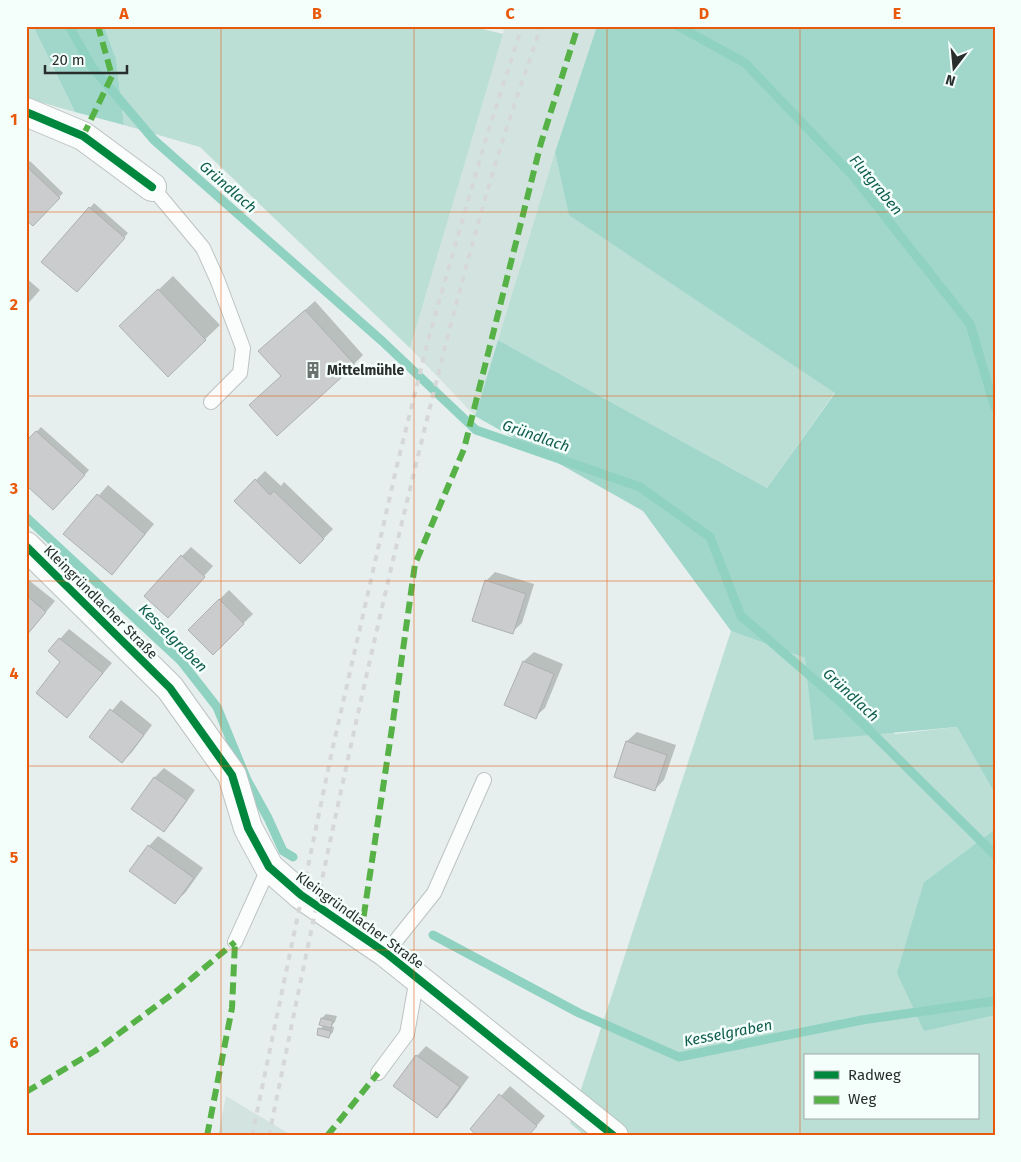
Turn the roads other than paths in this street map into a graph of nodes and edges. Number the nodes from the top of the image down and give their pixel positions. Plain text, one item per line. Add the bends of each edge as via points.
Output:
1 (26, 112) edge
2 (152, 187) joint
3 (211, 402) dead end
4 (26, 546) edge
5 (484, 780) dead end
6 (269, 867) junction
7 (235, 942) dead end
8 (386, 953) junction
9 (417, 978) junction
10 (378, 1073) dead end
11 (614, 1136) edge

1 - 2 street via 83,136
2 - 3 lane via 203,248 243,348 240,372
4 - 6 street, Kleingründlacher Straße via 170,688 232,775 248,828
5 - 8 lane via 434,893
6 - 7 lane
6 - 8 street, Kleingründlacher Straße via 301,896
8 - 9 street, Kleingründlacher Straße
9 - 10 lane via 407,1034
9 - 11 street, Kleingründlacher Straße

